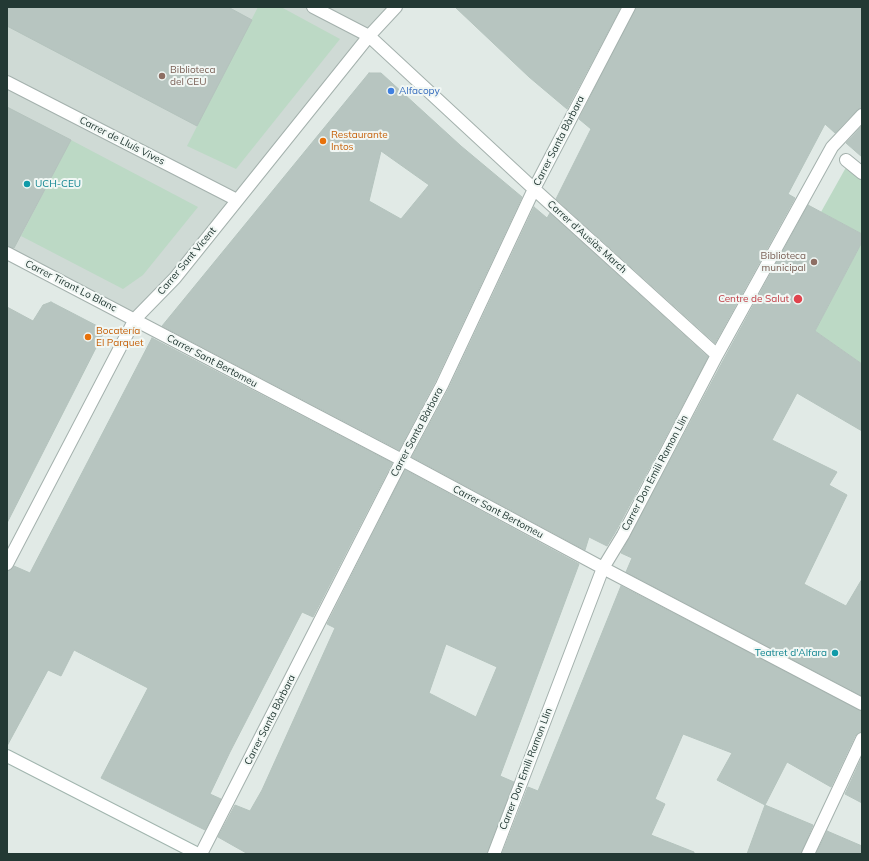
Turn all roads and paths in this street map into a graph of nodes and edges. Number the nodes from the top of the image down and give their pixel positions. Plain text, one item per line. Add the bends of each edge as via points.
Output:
1 (313, 7) edge
2 (396, 7) edge
3 (629, 7) edge
4 (369, 36) junction
5 (7, 82) edge
6 (862, 115) edge
7 (846, 160) dead end
8 (862, 173) edge
9 (534, 189) junction
10 (237, 200) junction
11 (7, 253) edge
12 (135, 319) junction
13 (717, 355) junction
14 (402, 460) junction
15 (7, 564) edge
16 (603, 568) junction
17 (862, 704) edge
18 (862, 739) edge
19 (7, 756) edge
20 (200, 854) edge
21 (494, 854) edge
22 (808, 854) edge

1 - 4 street, Carrer d'Ausiàs March
2 - 4 street, Carrer Sant Vicent
3 - 9 street, Carrer Santa Bàrbara
4 - 9 street, Carrer d'Ausiàs March
4 - 10 street, Carrer Sant Vicent
5 - 10 street, Carrer de Lluís Vives
6 - 13 street, Carrer Don Emili Ramon Llin via 832,147
7 - 8 street
9 - 13 street, Carrer d'Ausiàs March
9 - 14 street, Carrer Santa Bàrbara via 442,385
10 - 12 street, Carrer Sant Vicent via 175,278
11 - 12 street, Carrer Tirant Lo Blanc
12 - 14 street, Carrer Sant Bertomeu
12 - 15 street, Carrer Sant Vicent
13 - 16 street, Carrer Don Emili Ramon Llin via 623,535
14 - 16 street, Carrer Sant Bertomeu
14 - 20 street, Carrer Santa Bàrbara
16 - 17 street, Carrer Sant Bertomeu
16 - 21 street, Carrer Don Emili Ramon Llin
18 - 22 street
19 - 20 street

